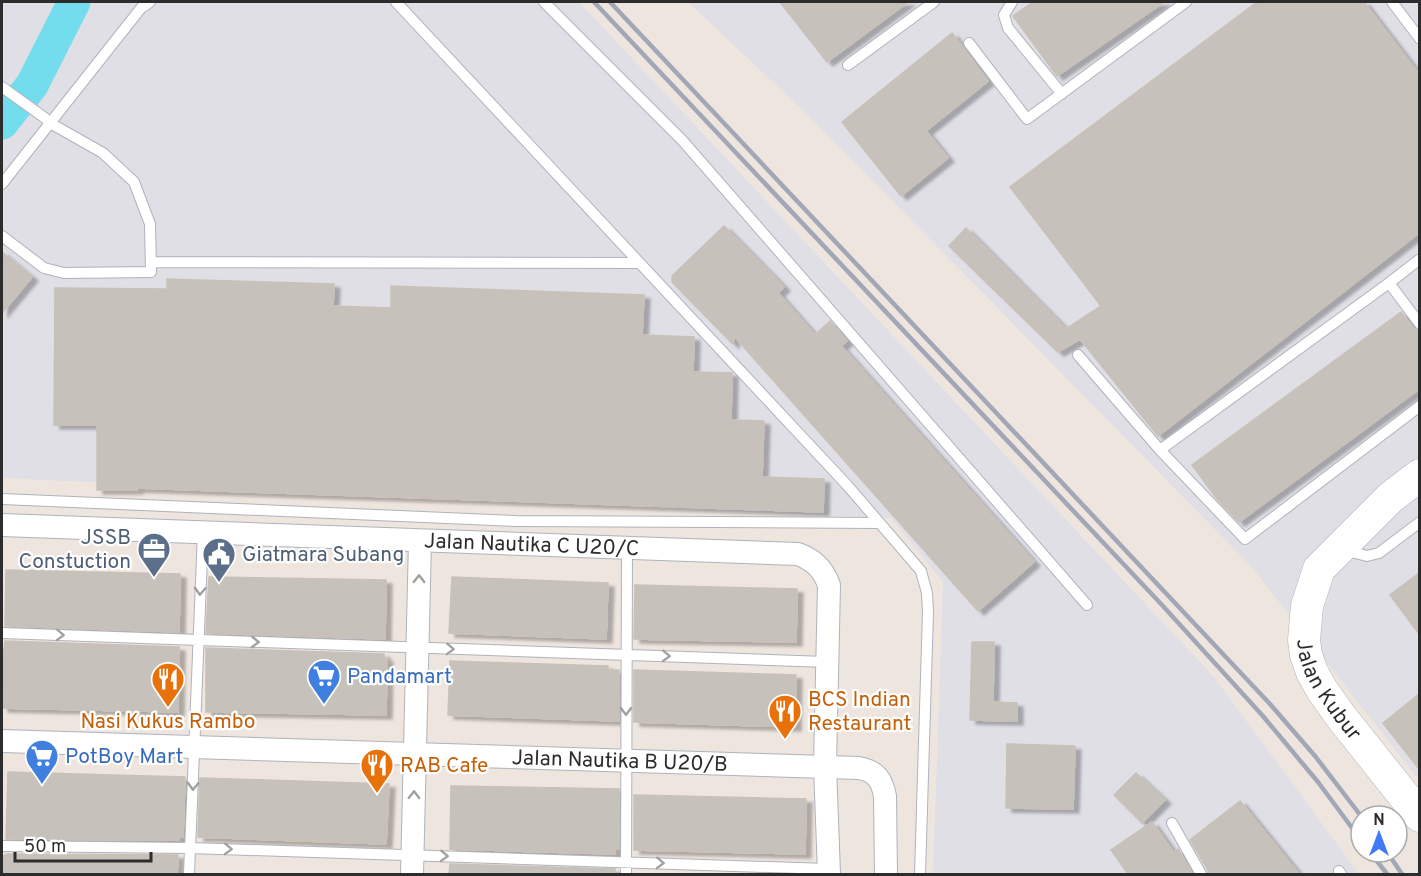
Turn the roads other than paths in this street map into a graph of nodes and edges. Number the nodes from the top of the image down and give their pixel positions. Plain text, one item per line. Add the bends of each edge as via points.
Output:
1 (150, 2) edge
2 (396, 2) edge
3 (544, 2) edge
4 (934, 2) edge
5 (1012, 2) edge
6 (1186, 2) edge
7 (1392, 2) edge
8 (1419, 39) edge
9 (969, 43) dead end
10 (848, 65) dead end
11 (2, 87) edge
12 (1062, 94) junction
13 (47, 120) junction
14 (2, 184) edge
15 (2, 236) edge
16 (1419, 259) edge
17 (152, 262) junction
18 (638, 263) junction
19 (1389, 283) junction
20 (1419, 324) edge
21 (1078, 355) dead end
22 (1419, 406) edge
23 (1160, 450) junction
24 (1419, 475) edge
25 (2, 499) edge
26 (1419, 501) edge
27 (1419, 522) edge
28 (879, 523) junction
29 (2, 525) edge
30 (202, 533) junction
31 (420, 541) junction
32 (627, 548) junction
33 (1339, 549) junction
34 (1086, 605) dead end
35 (2, 633) edge
36 (198, 640) junction
37 (417, 648) junction
38 (626, 655) junction
39 (827, 662) junction
40 (2, 741) edge
41 (194, 747) junction
42 (415, 754) junction
43 (627, 761) junction
44 (825, 766) junction
45 (1419, 816) edge
46 (1172, 823) dead end
47 (2, 846) edge
48 (190, 848) junction
49 (627, 862) junction
50 (412, 865) edge
51 (829, 872) edge
52 (189, 874) edge
53 (626, 874) edge
54 (886, 874) edge
55 (920, 874) edge
56 (1201, 874) edge

1 - 13 lane
2 - 18 lane
3 - 34 lane via 682,140
4 - 10 lane
5 - 12 lane via 1004,15 1008,28
6 - 12 lane
7 - 8 lane
9 - 12 lane via 1027,119
11 - 13 lane
13 - 14 lane
13 - 17 lane via 103,153 134,182 150,224
15 - 17 lane via 44,268 64,273 152,272
16 - 19 lane
17 - 18 lane
18 - 28 lane
19 - 20 lane
19 - 23 lane
21 - 23 lane
22 - 23 lane via 1245,539
24 - 33 street, Jalan Kubur
25 - 28 lane via 516,521
26 - 33 street
27 - 33 lane via 1379,553 1367,556
28 - 55 lane via 921,571 927,593
29 - 30 street, Jalan Nautika C U20/C
30 - 31 street, Jalan Nautika C U20/C
30 -> 36 lane
31 - 32 street, Jalan Nautika C U20/C
37 -> 31 street
32 - 38 lane
32 - 39 street, Jalan Nautika C U20/C via 798,554 809,558 825,573 829,585
33 - 45 street, Jalan Kubur via 1319,569 1307,606 1306,655 1322,690
35 -> 36 lane
36 -> 37 lane
36 - 41 lane
37 -> 38 lane
37 - 42 street
38 -> 39 lane
38 -> 43 lane
39 - 44 street
40 - 41 street, Jalan Nautika B U20/B
41 - 42 street, Jalan Nautika B U20/B
41 -> 48 lane
42 - 43 street, Jalan Nautika B U20/B
50 -> 42 street
43 - 44 street, Jalan Nautika B U20/B
43 - 49 lane
44 - 51 street
44 - 54 street, Jalan Nautika B U20/B via 865,769 883,785
46 - 56 lane
47 - 48 lane
48 -> 50 lane
48 - 52 lane
50 -> 49 lane
49 -> 51 lane
49 - 53 lane

